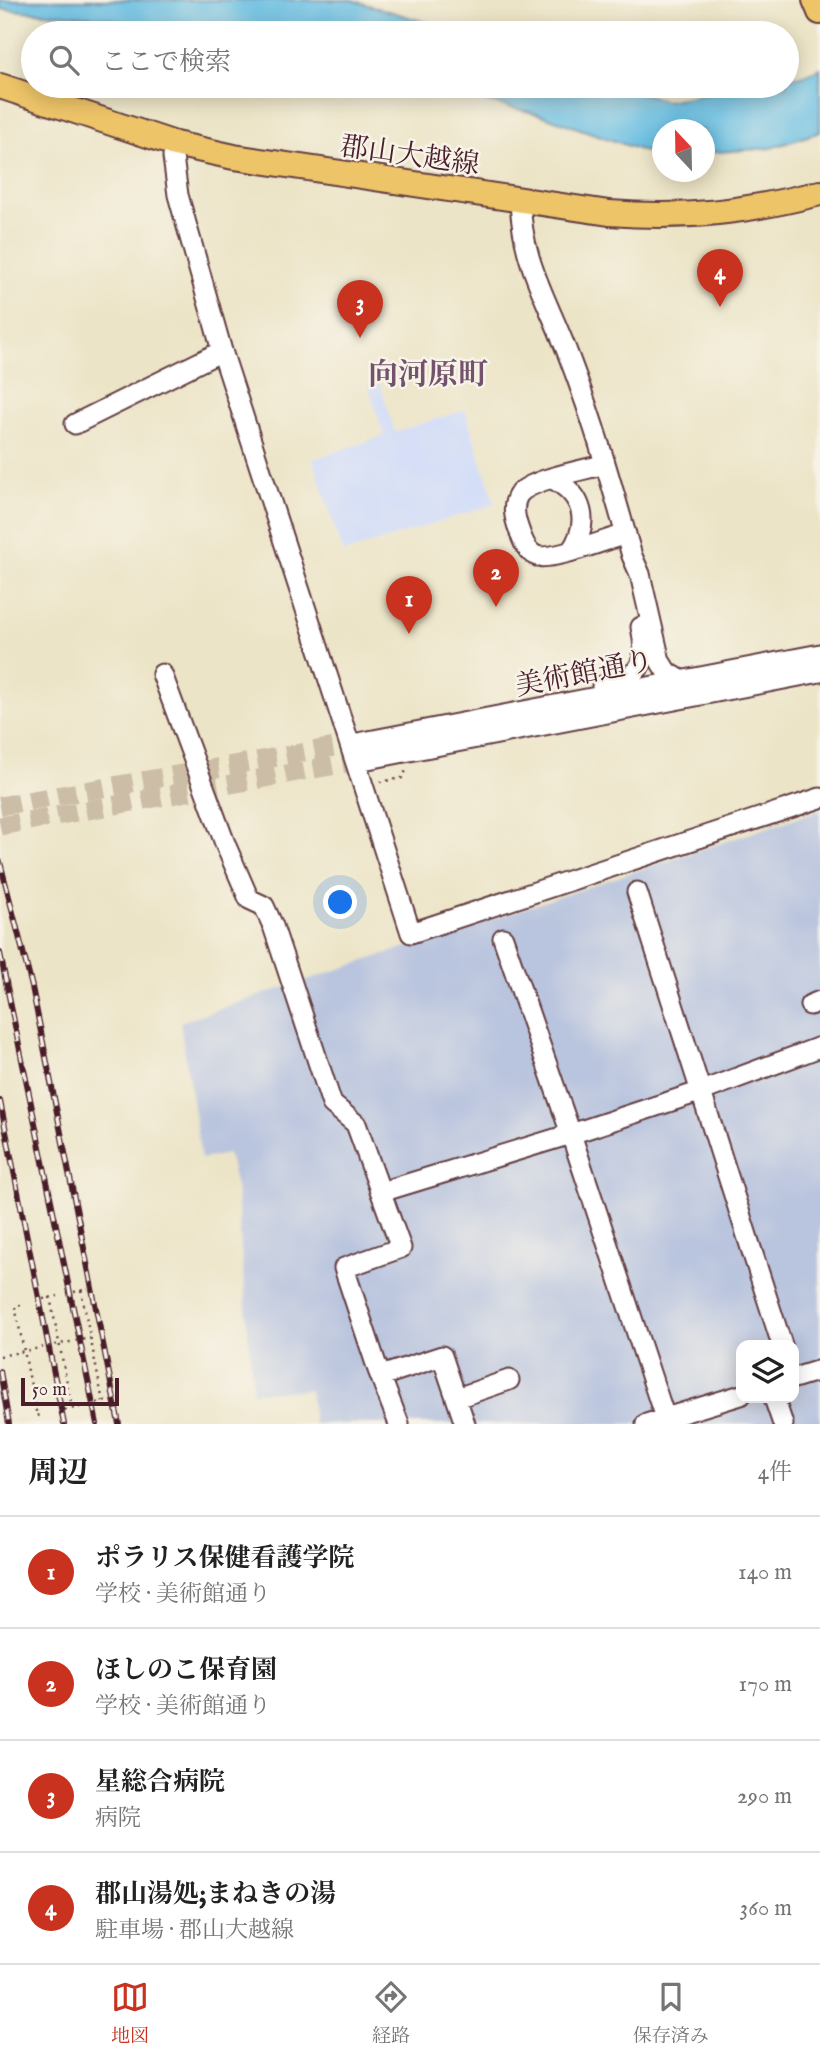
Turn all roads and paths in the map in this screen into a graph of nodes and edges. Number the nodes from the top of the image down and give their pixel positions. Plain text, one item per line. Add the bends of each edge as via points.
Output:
1 (816, 0) edge
2 (820, 12) edge
3 (0, 86) edge
4 (21, 93) edge
5 (36, 98) edge
6 (176, 144) junction
7 (820, 193) edge
8 (520, 200) junction
9 (222, 351) junction
10 (75, 424) dead end
11 (605, 464) junction
12 (553, 479) junction
13 (625, 534) junction
14 (571, 551) junction
15 (632, 556) junction
16 (820, 654) edge
17 (820, 672) edge
18 (162, 674) dead end
19 (684, 682) junction
20 (517, 714) junction
21 (409, 766) dead end
22 (363, 785) junction
23 (820, 798) edge
24 (637, 892) dead end
25 (503, 938) dead end
26 (820, 1047) edge
27 (702, 1091) junction
28 (571, 1134) junction
29 (381, 1192) junction
30 (88, 1289) dead end
31 (81, 1290) junction
32 (74, 1292) dead end
33 (58, 1296) dead end
34 (50, 1297) junction
35 (43, 1299) dead end
36 (21, 1305) dead end
37 (90, 1338) junction
38 (780, 1340) edge
39 (60, 1344) junction
40 (24, 1351) junction
41 (0, 1356) edge
42 (820, 1370) edge
43 (382, 1376) junction
44 (799, 1376) edge
45 (509, 1380) dead end
46 (736, 1397) edge
47 (457, 1398) junction
48 (111, 1400) dead end
49 (103, 1402) junction
50 (97, 1403) dead end
51 (776, 1403) edge
52 (80, 1407) dead end
53 (72, 1408) junction
54 (65, 1410) dead end
55 (43, 1414) dead end
56 (659, 1422) edge
57 (399, 1424) edge
58 (465, 1424) edge
59 (783, 1424) edge

1 - 2 main road
3 - 4 main road, 郡山大越線
5 - 6 main road, 郡山大越線
6 - 8 main road, 郡山大越線 via 234,157
6 - 9 street via 173,158 178,195
7 - 8 main road, 郡山大越線 via 704,215 609,213
8 - 11 street via 530,264 568,353
9 - 10 street
9 - 22 street
11 - 12 street
11 - 13 street
12 - 14 street via 575,495 581,510 580,538
12 - 14 street via 529,486 519,495 514,509 519,530 536,556
13 - 14 street
13 - 15 street
15 - 19 street via 663,666
15 - 20 street via 631,575 645,645 638,669 629,678 537,701
16 - 19 street, 美術館通り
17 - 20 street, 美術館通り via 360,751
18 - 29 street via 249,899 264,906 273,926 332,1104 356,1124
19 - 20 street, 美術館通り
21 - 22 path via 402,778
22 - 23 street via 411,933
24 - 27 street
25 - 28 street
26 - 27 street
27 - 28 street
27 - 38 street
28 - 29 street
28 - 56 street
29 - 43 street via 401,1248 344,1268
30 - 31 path
31 - 32 path
31 - 37 path
33 - 34 path
34 - 35 path
34 - 39 path
36 - 40 path via 15,1306
37 - 39 path, bridge
37 - 49 path
39 - 40 path, bridge
39 - 53 path
40 - 41 path, bridge
40 - 55 path via 37,1416
42 - 44 street
43 - 47 street via 442,1356
43 - 57 street
45 - 47 street
46 - 56 street
47 - 58 street
48 - 49 path
49 - 50 path
51 - 59 street
52 - 53 path
53 - 54 path

